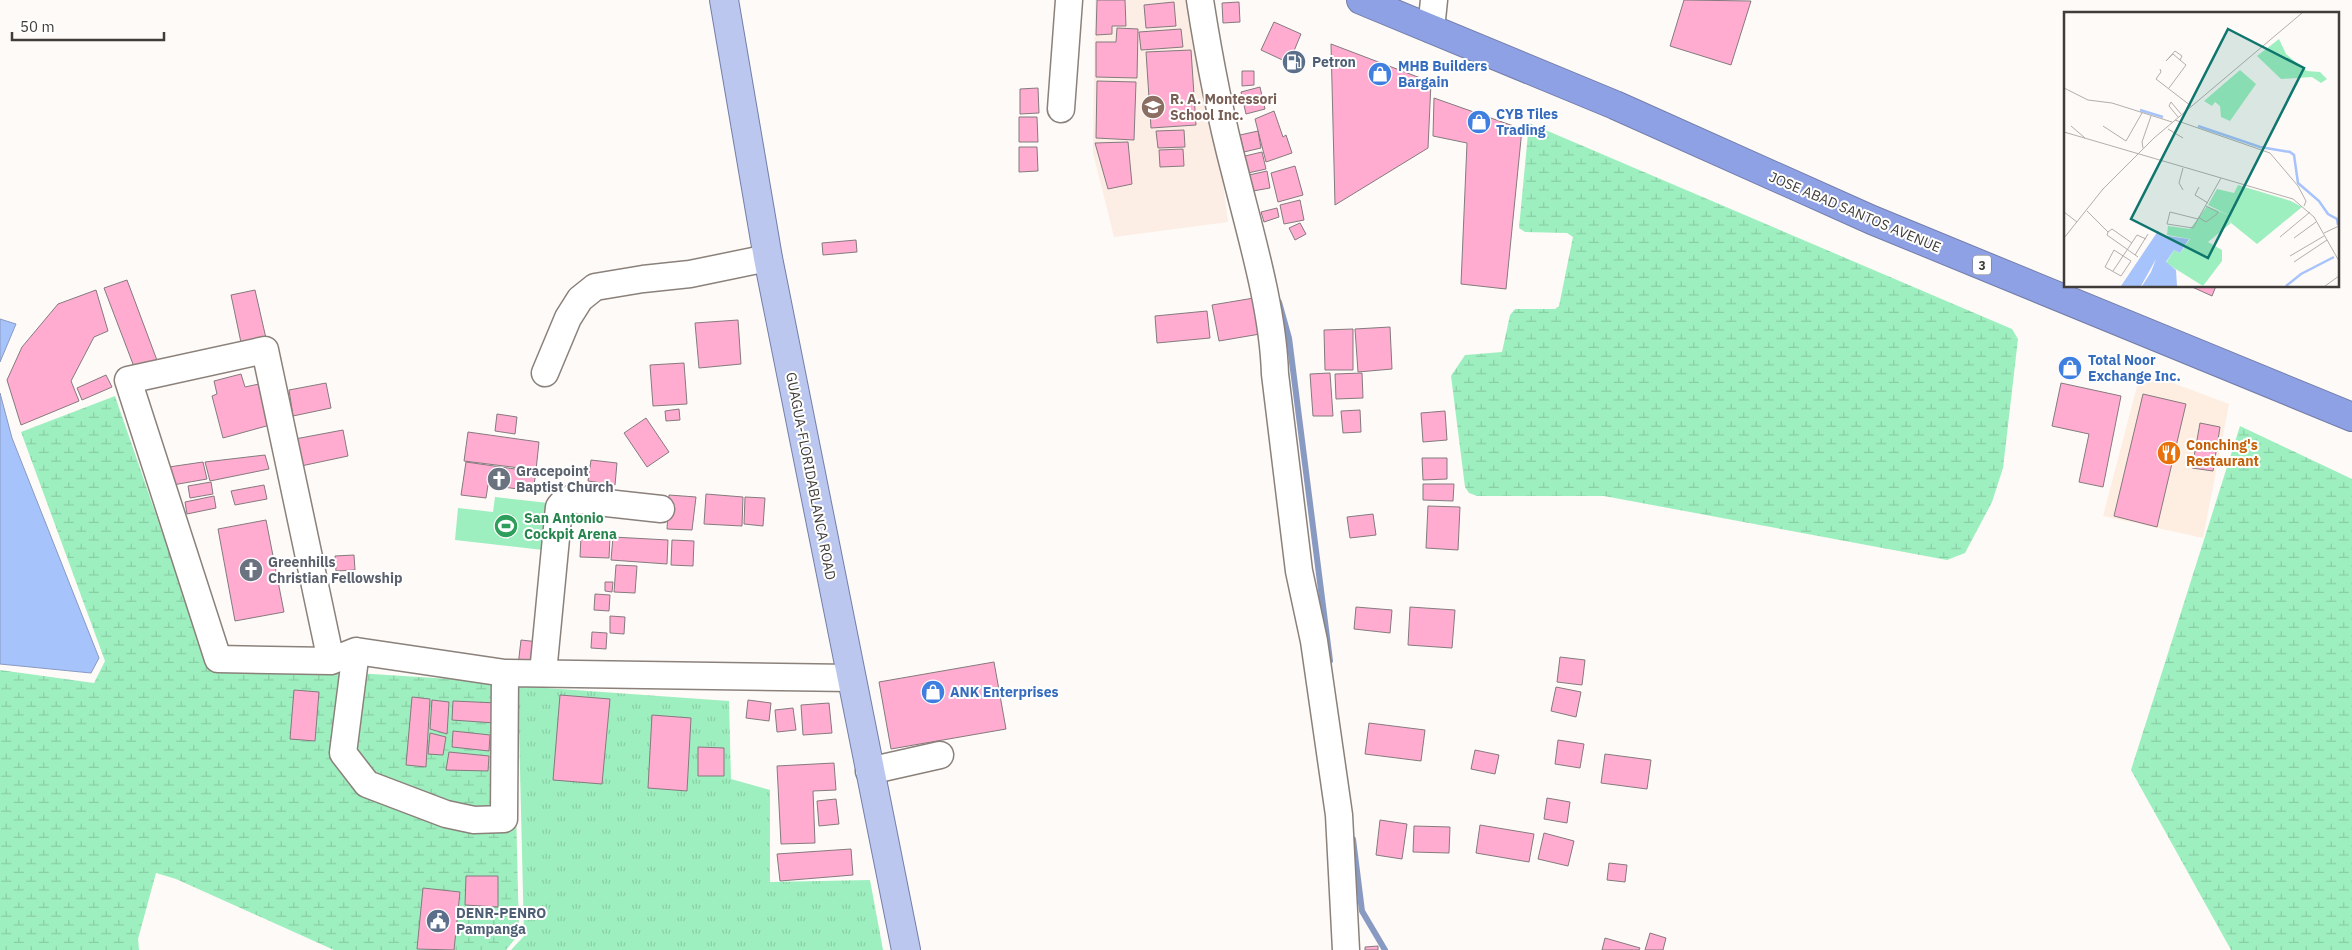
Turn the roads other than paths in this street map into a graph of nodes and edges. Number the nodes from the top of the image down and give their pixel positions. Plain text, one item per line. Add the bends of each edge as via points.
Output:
1 (724, 0) edge
2 (1069, 0) edge
3 (1200, 0) edge
4 (1362, 0) edge
5 (1434, 0) edge
6 (1420, 16) edge
7 (1061, 109) dead end
8 (768, 258) junction
9 (545, 373) dead end
10 (2352, 417) edge
11 (661, 509) dead end
12 (356, 651) junction
13 (330, 661) junction
14 (505, 673) junction
15 (543, 673) junction
16 (851, 678) junction
17 (940, 755) dead end
18 (869, 772) junction
19 (906, 950) edge
20 (1346, 950) edge

1 - 8 main road, GUAGUA-FLORIDABLANCA ROAD
2 - 7 street
3 - 20 street via 1218,102 1255,252 1274,350 1298,571 1314,641 1339,815
4 - 6 highway, JOSE ABAD SANTOS AVENUE / 3
5 - 6 street
6 - 10 highway, JOSE ABAD SANTOS AVENUE / 3 via 1872,220
8 - 9 street via 690,274 595,287 580,299 568,318
8 - 16 main road, GUAGUA-FLORIDABLANCA ROAD
11 - 15 street via 570,499 559,507
12 - 13 street
12 - 14 street
12 - 14 street via 343,753 367,784 446,814 474,820 504,819
13 - 13 street via 218,659 128,380 265,350
14 - 15 street
15 - 16 street
16 - 18 main road, GUAGUA-FLORIDABLANCA ROAD
17 - 18 street
18 - 19 main road, GUAGUA-FLORIDABLANCA ROAD

